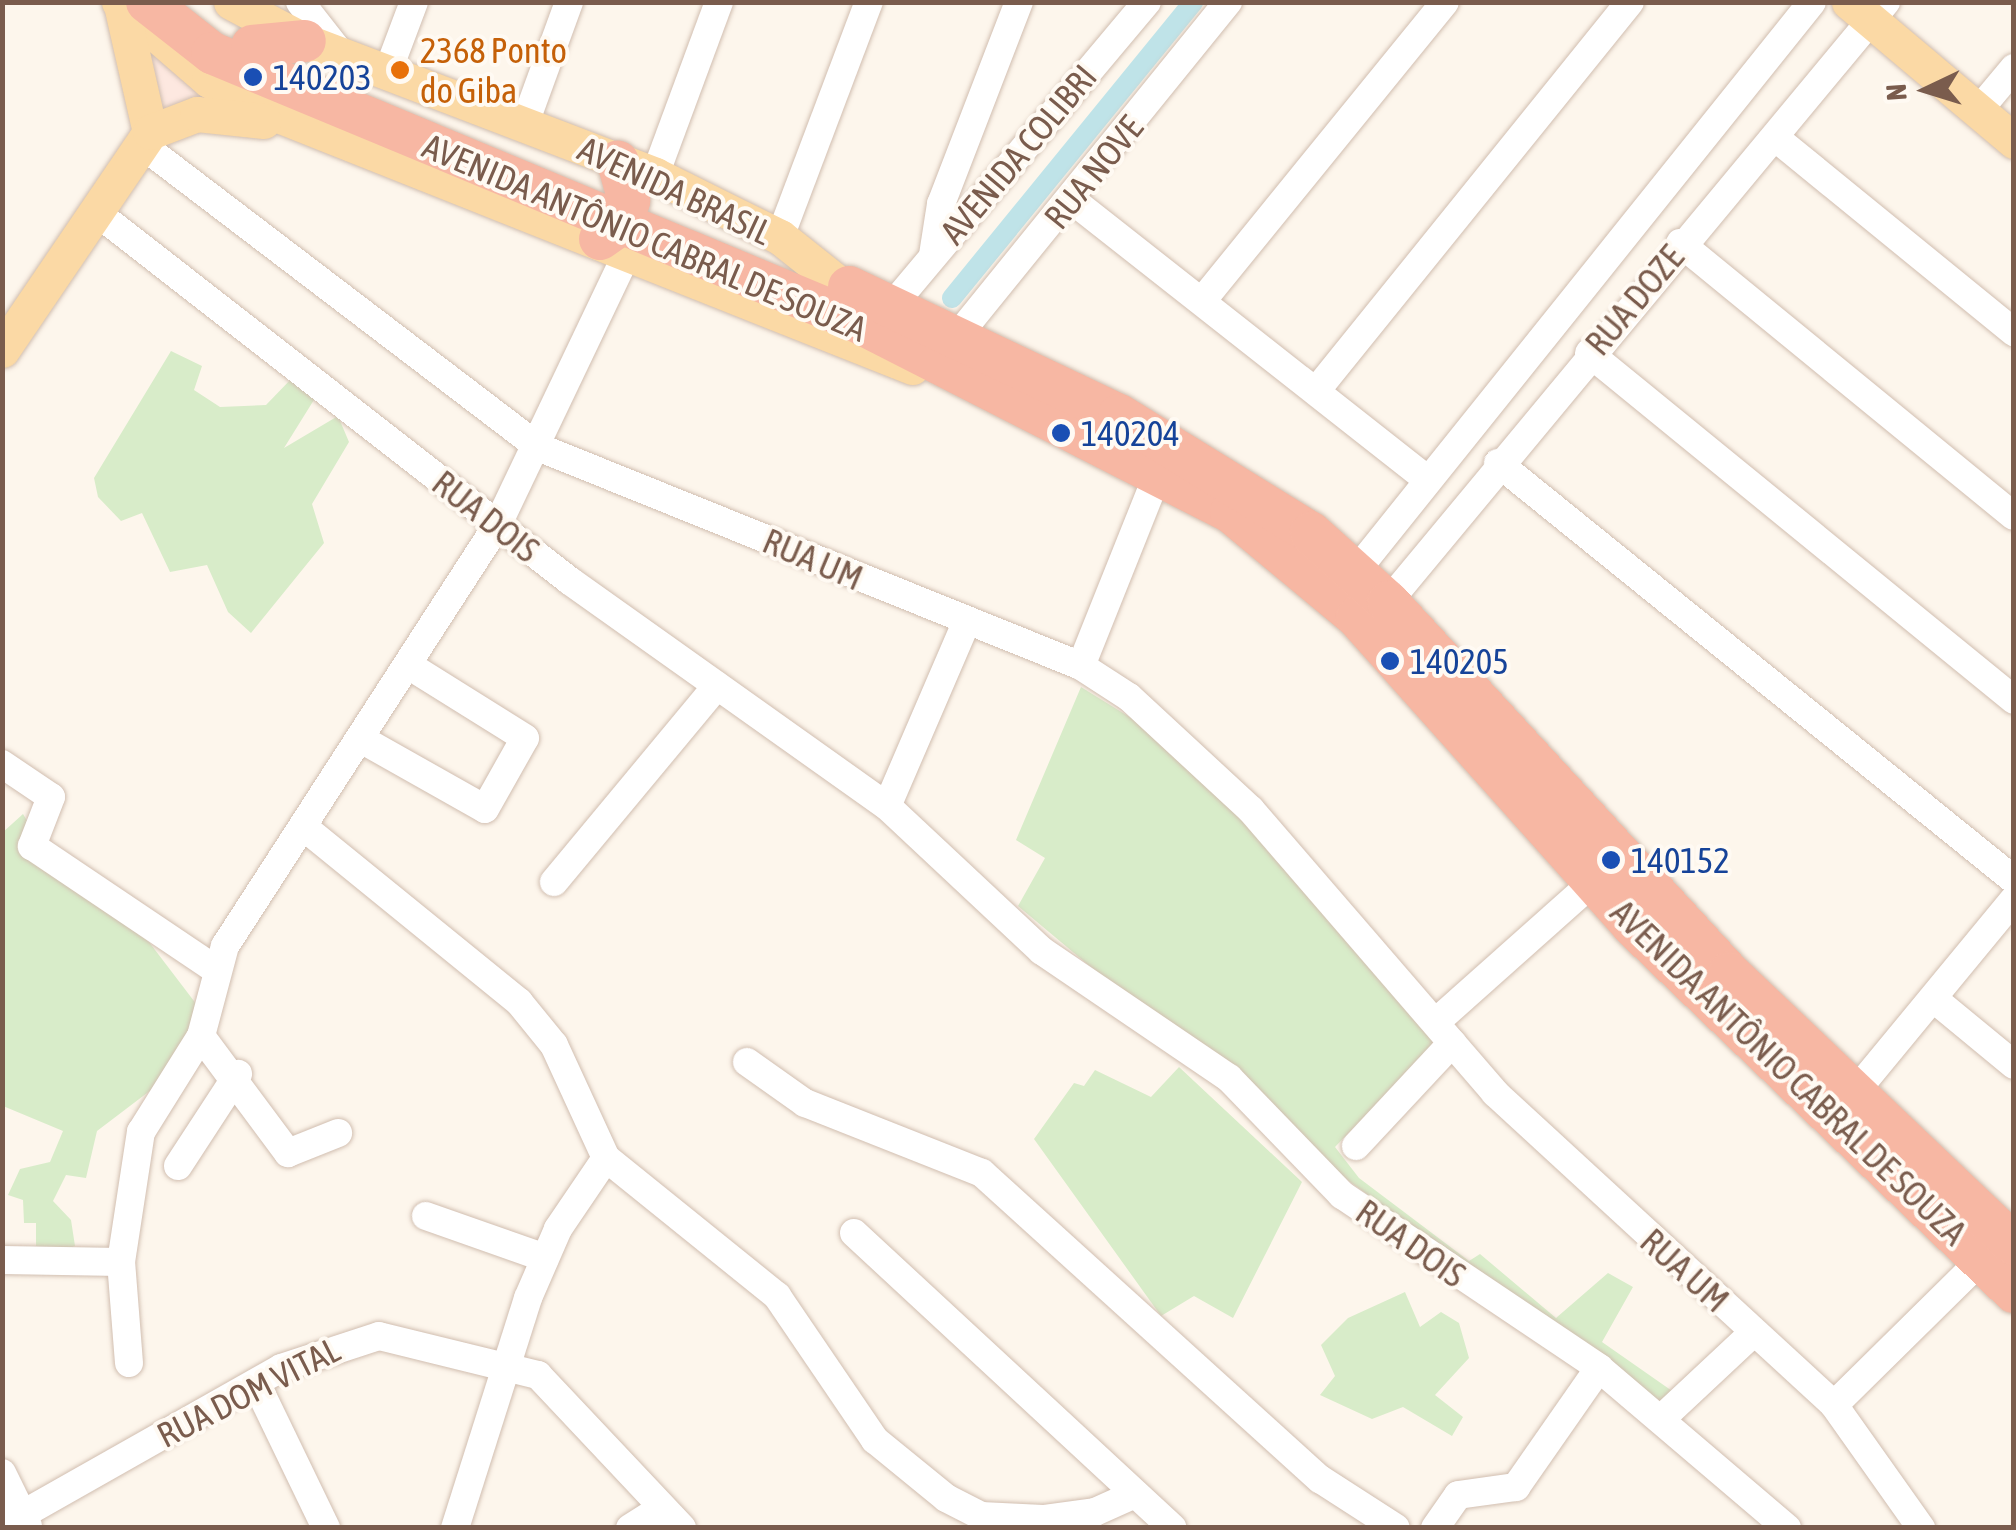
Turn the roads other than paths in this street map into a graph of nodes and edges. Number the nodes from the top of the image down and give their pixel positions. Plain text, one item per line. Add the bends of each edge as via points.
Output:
1 (146, 2) edge
2 (185, 2) edge
3 (414, 2) edge
4 (569, 2) edge
5 (719, 2) edge
6 (869, 2) edge
7 (1019, 2) edge
8 (1146, 2) edge
9 (1228, 2) edge
10 (1445, 2) edge
11 (1630, 2) edge
12 (1812, 2) edge
13 (119, 3) edge
14 (1869, 9) edge
15 (253, 18) edge
16 (315, 32) edge
17 (2014, 68) edge
18 (388, 72) junction
19 (1978, 112) junction
20 (526, 123) junction
21 (305, 126) junction
22 (146, 139) junction
23 (1777, 139) junction
24 (2014, 141) edge
25 (1072, 200) junction
26 (622, 210) junction
27 (96, 212) junction
28 (780, 237) junction
29 (1680, 243) junction
30 (933, 255) junction
31 (834, 280) junction
32 (1202, 301) junction
33 (891, 307) junction
34 (2014, 332) edge
35 (956, 339) junction
36 (2, 350) edge
37 (1589, 354) junction
38 (1316, 391) junction
39 (538, 447) junction
40 (1498, 463) junction
41 (1158, 473) junction
42 (1427, 479) junction
43 (2014, 516) edge
44 (498, 524) junction
45 (1356, 571) junction
46 (1388, 602) junction
47 (966, 624) junction
48 (408, 665) junction
49 (1080, 666) junction
50 (717, 686) junction
51 (2014, 700) edge
52 (361, 740) junction
53 (2, 764) edge
54 (886, 806) junction
55 (305, 828) junction
56 (2014, 880) edge
57 (554, 882) dead end
58 (1592, 883) junction
59 (2014, 899) edge
60 (215, 969) junction
61 (1934, 1000) junction
62 (1444, 1032) junction
63 (201, 1036) junction
64 (747, 1062) dead end
65 (2014, 1065) edge
66 (238, 1074) junction
67 (1855, 1092) junction
68 (338, 1133) dead end
69 (1356, 1146) dead end
70 (606, 1158) junction
71 (178, 1166) dead end
72 (426, 1216) dead end
73 (854, 1233) dead end
74 (1998, 1251) edge
75 (545, 1258) junction
76 (2, 1260) edge
77 (121, 1262) junction
78 (2014, 1292) edge
79 (1754, 1332) junction
80 (129, 1363) dead end
81 (514, 1365) junction
82 (1599, 1368) junction
83 (256, 1383) junction
84 (1834, 1405) junction
85 (1662, 1419) junction
86 (2, 1473) edge
87 (1135, 1494) junction
88 (661, 1509) junction
89 (28, 1519) edge
90 (2, 1526) edge
91 (326, 1528) edge
92 (455, 1528) edge
93 (630, 1528) edge
94 (682, 1528) edge
95 (1174, 1528) edge
96 (1396, 1528) edge
97 (1435, 1528) edge
98 (1786, 1528) edge
99 (1921, 1528) edge

1 - 26 highway, AVENIDA ANTÔNIO CABRAL DE SOUZA via 212,53
2 - 15 highway, AVENIDA ANTÔNIO CABRAL DE SOUZA
3 - 18 street
4 - 20 street
5 - 26 street
6 - 28 street
7 - 30 street via 941,204
8 - 30 street, AVENIDA COLIBRI
9 - 25 street, RUA NOVE
10 - 32 street
11 - 38 street
12 - 42 street, RUA DOZE
13 - 21 main road via 208,80
13 - 22 main road
14 - 19 main road
14 - 23 street, RUA DOZE
15 - 16 highway
15 - 26 highway, AVENIDA ANTÔNIO CABRAL DE SOUZA
16 - 18 main road, AVENIDA BRASIL
17 - 19 street
18 - 20 main road, AVENIDA BRASIL
19 - 24 main road
20 - 26 main road, AVENIDA BRASIL
21 - 22 main road via 197,114
21 - 26 main road
22 - 27 main road
22 - 39 street, RUA UM
23 - 29 street, RUA DOZE
23 - 34 street
25 - 32 street
25 - 35 street, RUA NOVE
26 - 28 main road, AVENIDA BRASIL
26 - 31 highway, AVENIDA ANTÔNIO CABRAL DE SOUZA
26 - 39 street
26 - 41 highway, AVENIDA ANTÔNIO CABRAL DE SOUZA
27 - 36 main road
27 - 44 street, RUA DOIS
28 - 31 main road, AVENIDA BRASIL
29 - 37 street, RUA DOZE
29 - 43 street
30 - 33 street, AVENIDA COLIBRI
31 - 33 highway, AVENIDA ANTÔNIO CABRAL DE SOUZA
32 - 38 street
33 - 35 highway, AVENIDA ANTÔNIO CABRAL DE SOUZA
35 - 45 highway, AVENIDA ANTÔNIO CABRAL DE SOUZA via 1222,471
37 - 40 street, RUA DOZE
37 - 51 street
38 - 42 street
39 - 44 street
39 - 47 street, RUA UM
40 - 46 street, RUA DOZE
40 - 56 street
41 - 49 street
41 - 58 highway, AVENIDA ANTÔNIO CABRAL DE SOUZA via 1230,512 1358,617
42 - 45 street, RUA DOZE
44 - 48 street
44 - 50 street, RUA DOIS
45 - 46 highway, AVENIDA ANTÔNIO CABRAL DE SOUZA
46 - 67 highway, AVENIDA ANTÔNIO CABRAL DE SOUZA via 1729,973
47 - 49 street, RUA UM
47 - 54 street
48 - 52 street
48 - 52 street via 525,738 486,810
49 - 62 street, RUA UM via 1188,744
50 - 54 street, RUA DOIS
50 - 57 street
52 - 55 street
53 - 60 street via 51,797 32,846
54 - 82 street, RUA DOIS via 1042,951 1229,1078 1342,1194 1409,1246
55 - 60 street
55 - 70 street via 519,1002 554,1045
58 - 62 street
58 - 74 highway, AVENIDA ANTÔNIO CABRAL DE SOUZA
59 - 61 street
60 - 63 street
61 - 65 street
61 - 67 street
62 - 69 street
62 - 79 street, RUA UM via 1494,1093
63 - 66 street
63 - 77 street via 141,1132
64 - 96 street via 805,1102 982,1173 1320,1479
66 - 68 street via 288,1153
66 - 71 street
67 - 74 highway, AVENIDA ANTÔNIO CABRAL DE SOUZA
70 - 75 street
70 - 87 street via 777,1296 875,1440 946,1498 981,1516 1043,1519 1096,1512
72 - 75 street
73 - 87 street via 964,1325
74 - 78 highway, AVENIDA ANTÔNIO CABRAL DE SOUZA
74 - 84 street
75 - 81 street
76 - 77 street
77 - 80 street
79 - 84 street, RUA UM
79 - 85 street
81 - 83 street, RUA DOM VITAL via 380,1336 342,1342
81 - 88 street, RUA DOM VITAL via 561,1390
81 - 92 street
82 - 85 street, RUA DOIS
82 - 97 street via 1516,1487 1458,1495
83 - 89 street, RUA DOM VITAL
83 - 91 street
84 - 99 street, RUA UM
85 - 98 street, RUA DOIS
86 - 89 street
87 - 95 street
88 - 93 street
88 - 94 street, RUA DOM VITAL
89 - 90 street, RUA DOM VITAL

